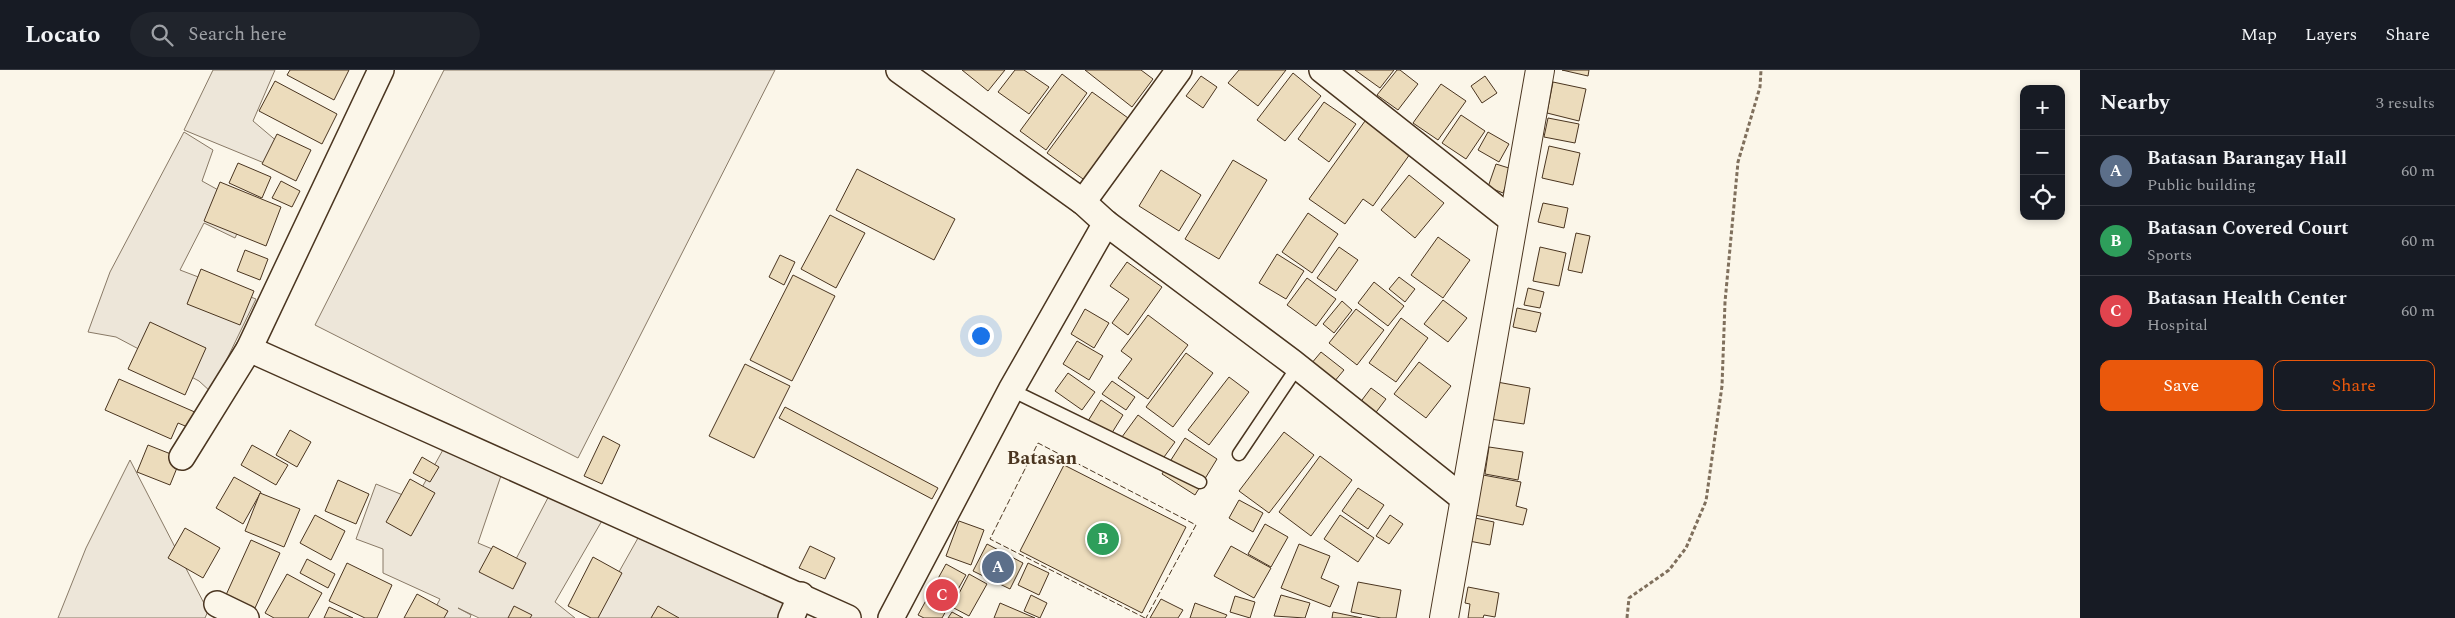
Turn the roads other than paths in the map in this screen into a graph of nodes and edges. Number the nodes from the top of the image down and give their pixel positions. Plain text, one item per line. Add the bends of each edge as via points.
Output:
1 (381, 70) edge
2 (899, 70) edge
3 (1179, 70) edge
4 (1322, 70) edge
5 (1540, 70) edge
6 (1083, 202) junction
7 (1513, 220) junction
8 (1106, 223) junction
9 (249, 349) junction
10 (1298, 366) junction
11 (1012, 390) junction
12 (1239, 454) dead end
13 (182, 457) dead end
14 (1200, 482) dead end
15 (1464, 499) junction
16 (801, 595) junction
17 (217, 604) dead end
18 (246, 618) edge
19 (791, 618) edge
20 (848, 618) edge
21 (891, 618) edge
22 (1444, 618) edge

1 - 9 street
2 - 6 street
3 - 6 street
4 - 7 street
5 - 7 street
6 - 8 street
7 - 15 street
8 - 10 street
8 - 11 street
9 - 13 street
9 - 16 street
10 - 12 lane
10 - 15 street
11 - 14 lane
11 - 21 street
15 - 22 street
16 - 19 street
16 - 20 street
17 - 18 street

